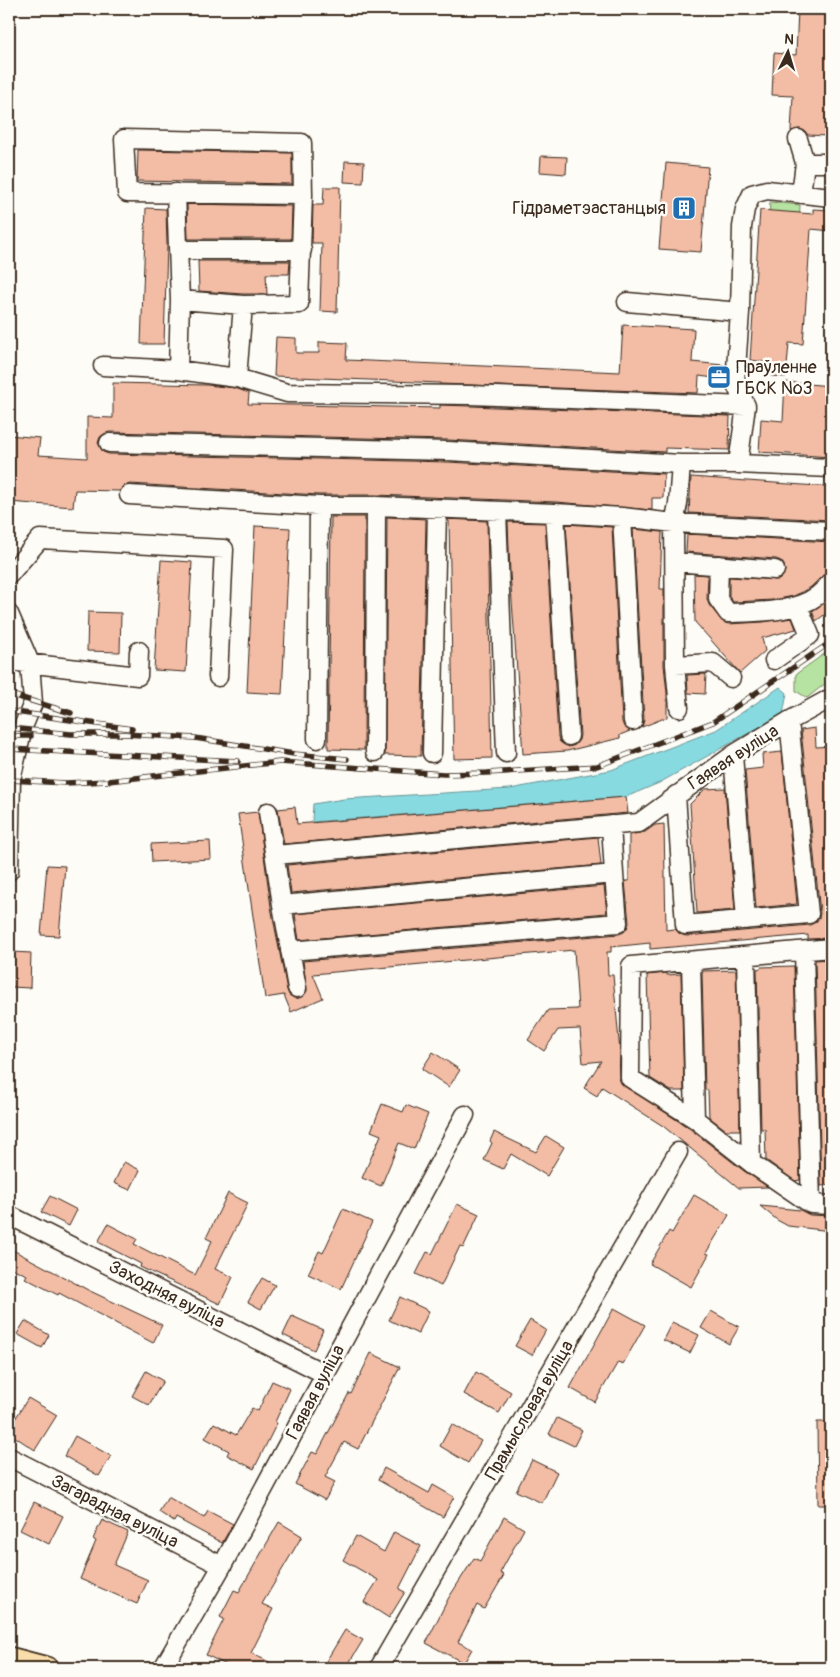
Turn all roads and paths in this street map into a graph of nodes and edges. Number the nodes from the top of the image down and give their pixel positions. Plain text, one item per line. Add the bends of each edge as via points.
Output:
1 (798, 140) dead end
2 (805, 163) junction
3 (831, 163) edge
4 (176, 193) junction
5 (801, 194) junction
6 (303, 195) junction
7 (831, 197) edge
8 (179, 250) junction
9 (302, 250) junction
10 (180, 300) junction
11 (627, 302) dead end
12 (243, 305) junction
13 (740, 312) junction
14 (103, 366) dead end
15 (178, 370) junction
16 (237, 378) junction
17 (746, 406) junction
18 (109, 443) dead end
19 (680, 464) junction
20 (738, 464) junction
21 (831, 468) edge
22 (129, 495) dead end
23 (319, 506) junction
24 (376, 506) junction
25 (437, 509) junction
26 (497, 511) junction
27 (555, 513) junction
28 (622, 517) junction
29 (674, 523) junction
30 (831, 531) edge
31 (675, 562) junction
32 (719, 565) junction
33 (775, 570) dead end
34 (9, 575) edge
35 (831, 582) edge
36 (798, 606) junction
37 (9, 614) edge
38 (140, 651) dead end
39 (774, 660) dead end
40 (9, 661) edge
41 (30, 663) junction
42 (675, 665) junction
43 (218, 677) dead end
44 (731, 678) dead end
45 (831, 698) edge
46 (679, 708) dead end
47 (632, 721) dead end
48 (789, 721) junction
49 (569, 736) dead end
50 (317, 739) dead end
51 (375, 752) dead end
52 (506, 753) dead end
53 (432, 754) dead end
54 (733, 755) junction
55 (676, 795) junction
56 (268, 812) dead end
57 (611, 825) junction
58 (275, 855) junction
59 (9, 872) edge
60 (614, 874) junction
61 (282, 905) junction
62 (746, 920) junction
63 (831, 948) edge
64 (290, 951) junction
65 (804, 951) junction
66 (746, 956) junction
67 (690, 961) junction
68 (297, 988) dead end
69 (465, 1115) dead end
70 (695, 1119) junction
71 (678, 1152) dead end
72 (752, 1163) junction
73 (811, 1204) junction
74 (831, 1204) edge
75 (9, 1215) edge
76 (325, 1374) junction
77 (9, 1457) edge
78 (222, 1566) junction
79 (9, 1658) edge
80 (47, 1668) edge
81 (163, 1668) edge
82 (379, 1668) edge

1 - 2 street
2 - 3 street
2 - 5 street
4 - 6 street
4 - 6 street via 127,192 124,139 302,143
4 - 8 street
5 - 7 street
5 - 13 street via 767,190 752,194 742,227
6 - 9 street
8 - 9 street
8 - 10 street
9 - 12 street via 298,304
10 - 12 street
10 - 15 street
11 - 13 street
12 - 16 street
13 - 17 street via 735,383
14 - 15 street
15 - 16 street
16 - 17 street via 287,393 470,395
17 - 20 street
18 - 19 street via 448,452
19 - 20 street
19 - 29 street
20 - 21 street
22 - 23 street
23 - 24 street
23 - 50 street
24 - 25 street
24 - 51 street
25 - 26 street
25 - 53 street
26 - 27 street
26 - 52 street
27 - 28 street
27 - 49 street
28 - 29 street
28 - 47 street
29 - 30 street
29 - 31 street
31 - 32 street
31 - 42 street
32 - 33 street
32 - 36 street via 718,600 728,613
34 - 43 street via 40,539 224,549
35 - 36 street via 817,596
36 - 39 street via 810,635
37 - 41 street
38 - 41 street via 138,676
40 - 41 street
41 - 59 street via 33,703 23,727 11,780
42 - 44 street via 712,663
42 - 46 street
45 - 48 street, Гаявая вуліца
48 - 54 street, Гаявая вуліца
48 - 62 street via 809,914
54 - 55 street, Гаявая вуліца
54 - 62 street
55 - 57 street, Гаявая вуліца via 639,823
55 - 62 street via 685,925
56 - 58 street
57 - 58 street
57 - 60 street
58 - 61 street
60 - 61 street
60 - 64 street via 618,923
61 - 64 street
63 - 65 street
64 - 68 street
65 - 66 street
65 - 73 street
66 - 67 street
66 - 72 street
67 - 70 street
67 - 70 street via 631,966 630,1078
69 - 76 street, Гаявая вуліца
70 - 72 street
71 - 82 street, Прамысловая вуліца
72 - 73 street
73 - 74 street
75 - 76 street, Заходняя вуліца
76 - 78 street, Гаявая вуліца
77 - 78 street, Загарадная вуліца
78 - 81 street, Гаявая вуліца
79 - 80 main road

